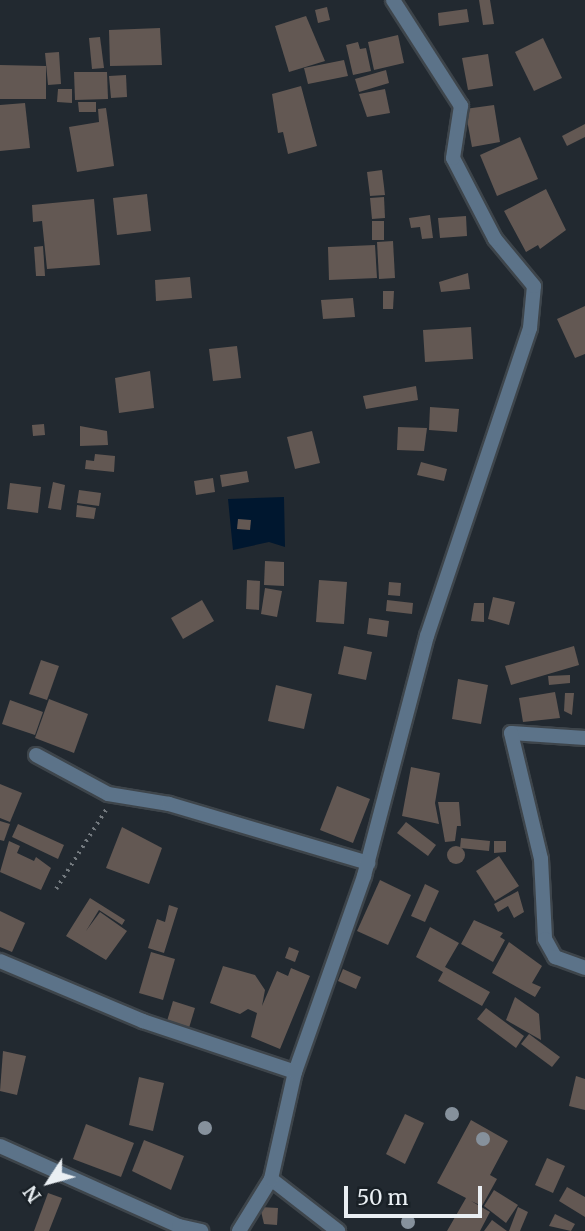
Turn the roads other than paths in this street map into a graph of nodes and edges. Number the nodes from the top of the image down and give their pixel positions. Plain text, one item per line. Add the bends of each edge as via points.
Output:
1 (393, 0) edge
2 (585, 738) edge
3 (36, 755) dead end
4 (368, 863) junction
5 (0, 961) edge
6 (585, 968) edge
7 (295, 1072) junction
8 (0, 1146) edge
9 (271, 1180) junction
10 (201, 1231) edge
11 (239, 1231) edge
12 (338, 1231) edge

1 - 4 street via 461,106 453,158 495,239 534,286 530,328 427,636
2 - 6 street via 511,733 541,859 545,939 555,957
3 - 4 street via 108,793 169,804
4 - 7 street
5 - 7 street via 143,1021
7 - 9 street
8 - 10 street via 169,1222
9 - 11 street
9 - 12 street

